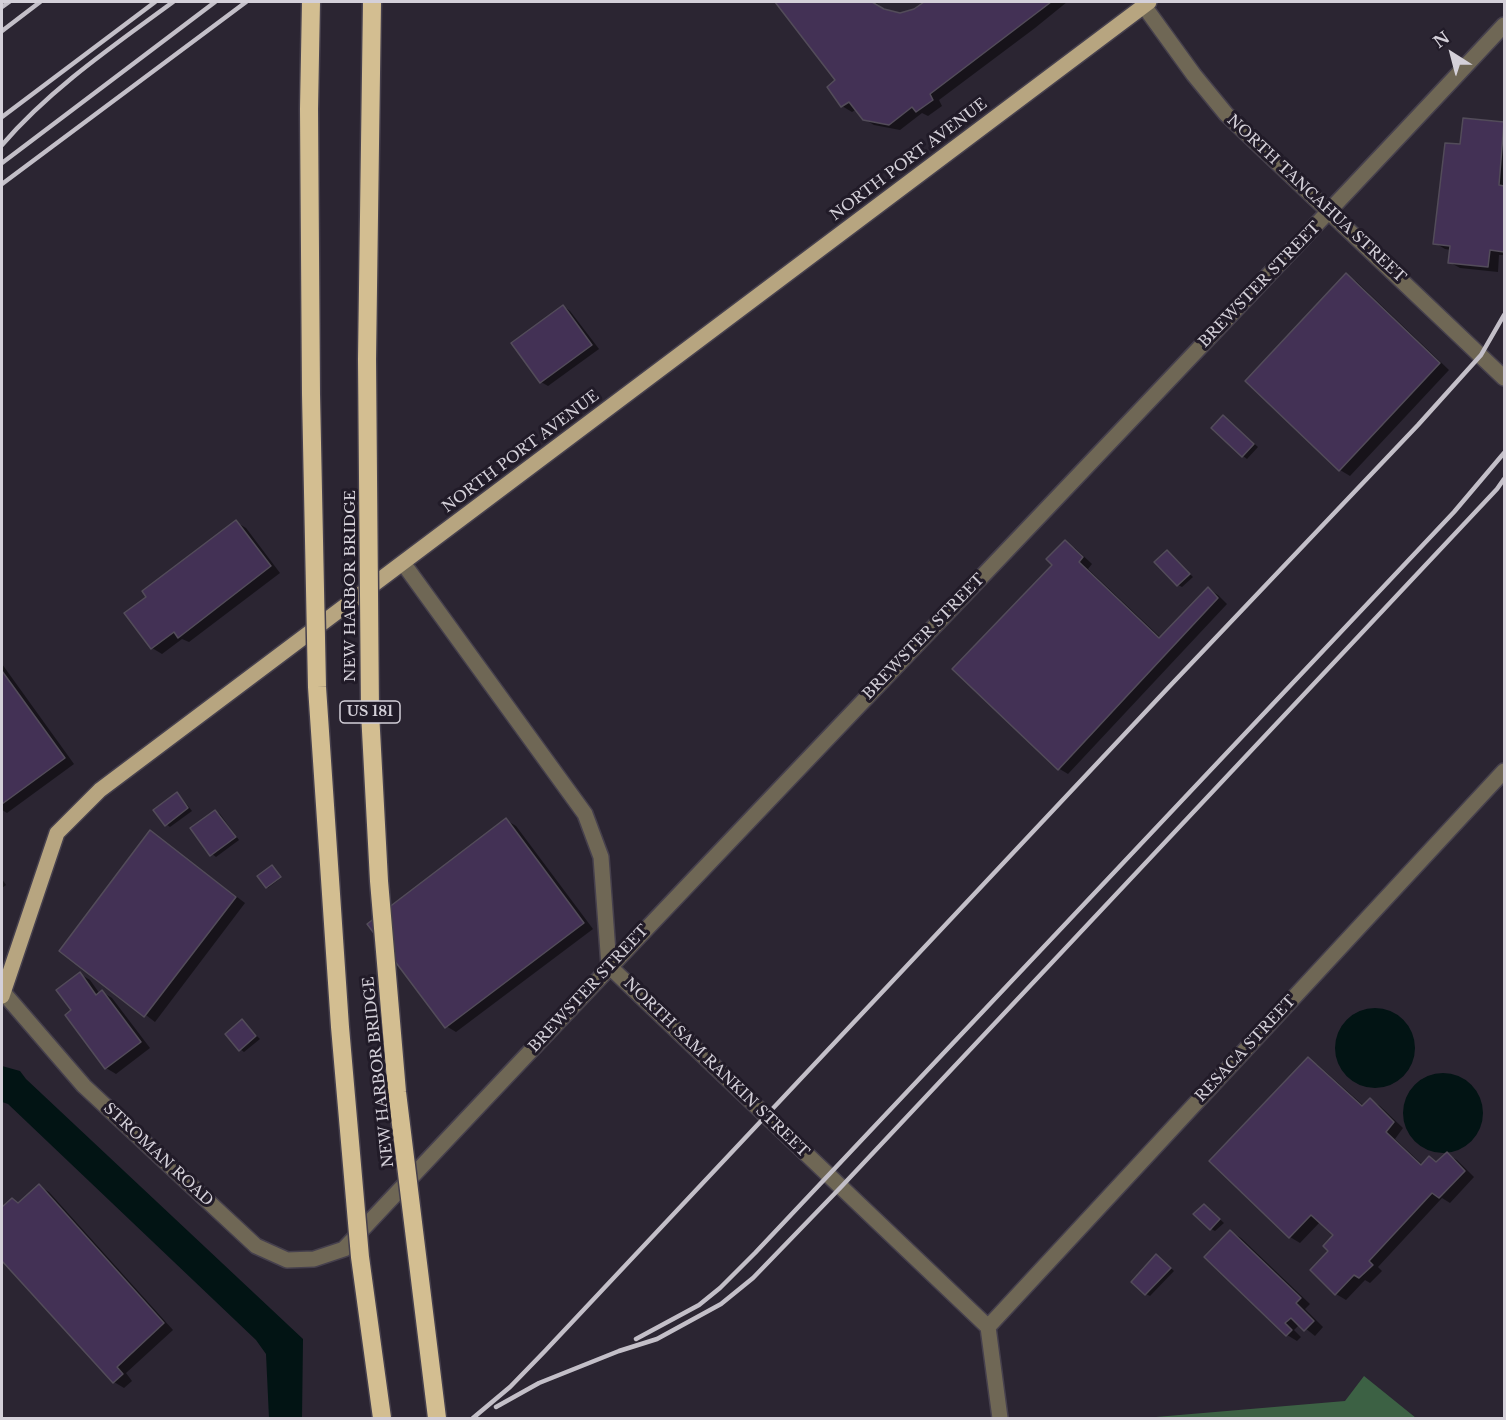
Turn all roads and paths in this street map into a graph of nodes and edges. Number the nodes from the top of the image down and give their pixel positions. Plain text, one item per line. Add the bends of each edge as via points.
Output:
1 (311, 2) edge
2 (372, 2) edge
3 (1146, 4) edge
4 (1504, 25) edge
5 (1330, 212) junction
6 (1504, 378) edge
7 (403, 563) junction
8 (1504, 771) edge
9 (609, 966) junction
10 (2, 993) edge
11 (344, 1250) joint
12 (988, 1327) junction
13 (382, 1419) edge
14 (437, 1419) edge
15 (1000, 1419) edge

1 - 13 highway, US 181, bridge via 311,382 317,687 360,1257
2 - 14 highway, NEW HARBOR BRIDGE / US 181, bridge via 367,359 370,712 379,881 397,1092
3 - 5 street, NORTH TANCAHUA STREET via 1226,114
3 - 7 main road, NORTH PORT AVENUE
4 - 5 street, BREWSTER STREET
5 - 6 street, NORTH TANCAHUA STREET
5 - 9 street, BREWSTER STREET
7 - 9 street, NORTH SAM RANKIN STREET via 585,814 601,857
7 - 10 main road, NORTH PORT AVENUE via 100,790 57,833
8 - 12 street, RESACA STREET
9 - 11 street, BREWSTER STREET
9 - 12 street, NORTH SAM RANKIN STREET
10 - 11 street, STROMAN ROAD via 84,1086 256,1246 287,1260 314,1259
12 - 15 street

